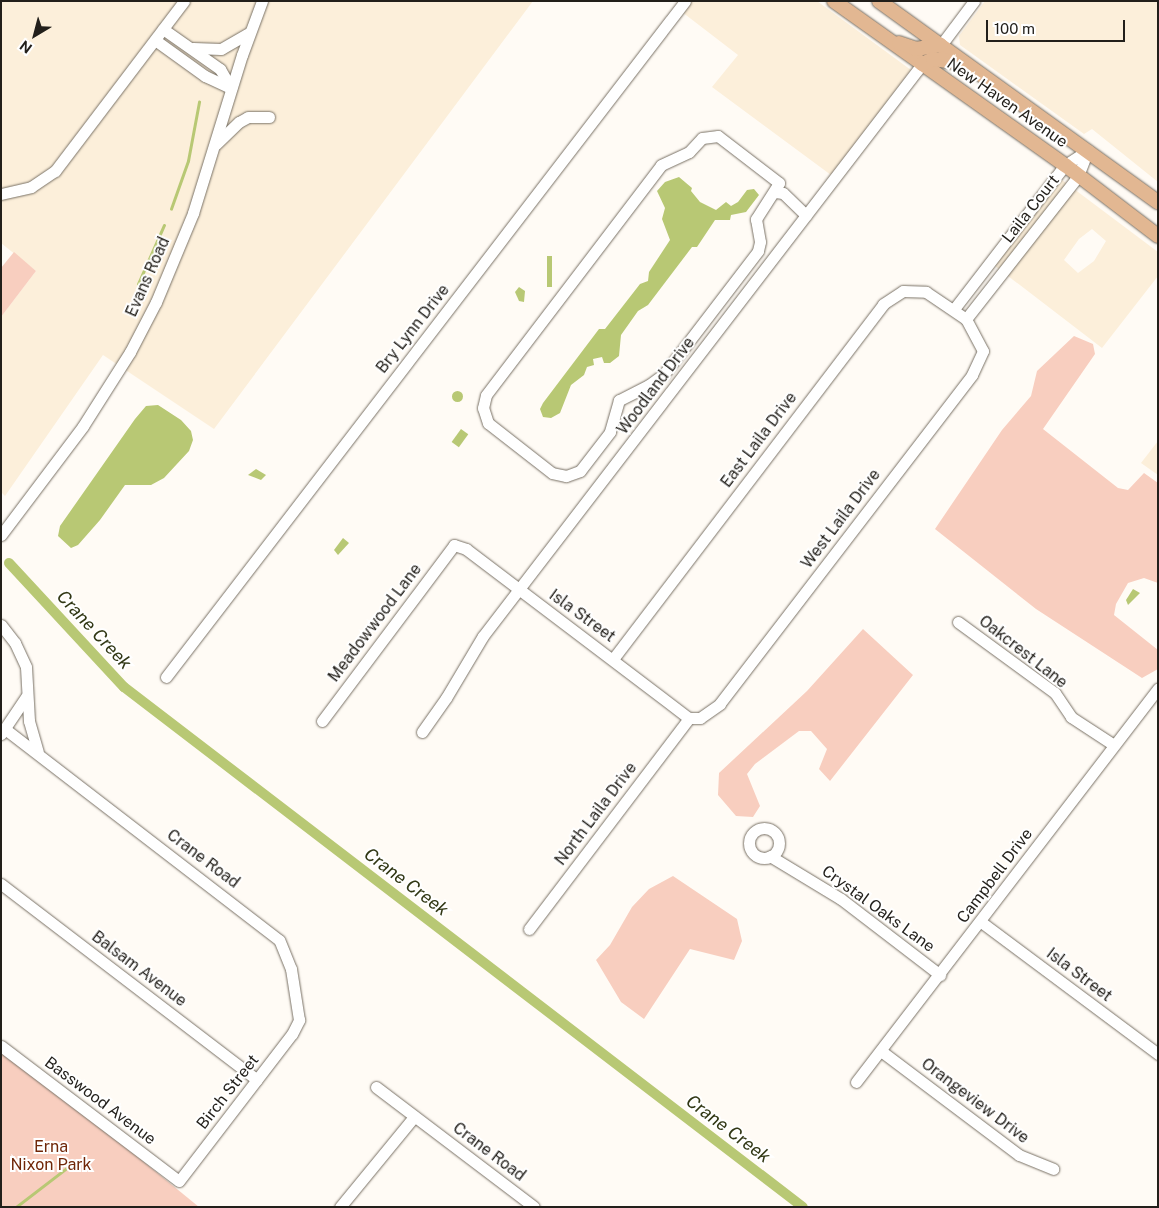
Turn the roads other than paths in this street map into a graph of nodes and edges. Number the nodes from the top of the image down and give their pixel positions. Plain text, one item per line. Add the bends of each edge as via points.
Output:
1 (184, 1) edge
2 (262, 1) edge
3 (685, 1) edge
4 (834, 1) edge
5 (879, 1) edge
6 (974, 1) edge
7 (163, 29) junction
8 (249, 33) junction
9 (886, 39) junction
10 (155, 40) junction
11 (941, 45) junction
12 (188, 47) junction
13 (922, 64) junction
14 (970, 65) junction
15 (231, 88) junction
16 (269, 116) dead end
17 (213, 148) junction
18 (1088, 150) junction
19 (1064, 165) junction
20 (1078, 176) junction
21 (776, 193) junction
22 (1, 194) edge
23 (1158, 202) edge
24 (805, 214) junction
25 (1158, 236) edge
26 (954, 309) junction
27 (966, 319) junction
28 (1, 535) edge
29 (454, 545) joint
30 (520, 592) junction
31 (958, 622) dead end
32 (1, 625) edge
33 (613, 659) junction
34 (166, 677) dead end
35 (1158, 688) edge
36 (26, 696) junction
37 (689, 718) junction
38 (322, 721) dead end
39 (3, 731) edge
40 (422, 732) dead end
41 (1114, 745) junction
42 (40, 755) junction
43 (770, 856) dead end
44 (1, 884) edge
45 (981, 922) junction
46 (529, 929) dead end
47 (940, 975) junction
48 (299, 1020) joint
49 (1, 1046) edge
50 (881, 1050) junction
51 (1158, 1054) edge
52 (257, 1080) junction
53 (856, 1082) dead end
54 (376, 1087) dead end
55 (414, 1117) junction
56 (1053, 1169) dead end
57 (179, 1181) joint
58 (340, 1207) edge
59 (534, 1207) edge

1 - 7 street
2 - 8 street, Evans Road
3 - 34 street, Bry Lynn Drive
4 - 9 main road, New Haven Avenue
5 - 11 main road, New Haven Avenue
6 - 11 street
7 - 10 street
7 - 12 street
8 - 12 street via 217,50
8 - 15 street, Evans Road
9 - 11 main road via 916,49
9 - 13 main road, New Haven Avenue
10 - 15 street via 205,76
10 - 22 street via 54,171 31,187
11 - 14 main road, New Haven Avenue
12 - 15 street via 220,69
13 - 14 main road via 944,59
13 - 19 main road, New Haven Avenue
13 - 24 street, Woodland Drive
14 - 18 main road, New Haven Avenue
15 - 17 street, Evans Road
16 - 17 street via 248,117 239,122
17 - 28 street, Evans Road via 179,248 130,352 67,449
18 - 19 street, Laila Court
18 - 20 street, Laila Court
18 - 23 main road, New Haven Avenue
19 - 20 main road, New Haven Avenue
19 - 26 street, Laila Court
20 - 25 main road, New Haven Avenue
20 - 27 street, Laila Court
21 - 21 street via 756,218 760,242 758,251 669,368 650,385 619,400 610,432 580,472 566,476 552,472 488,423 483,408 486,395 661,164 689,152 702,138 723,138 776,178 779,187
21 - 24 street via 797,213
24 - 30 street, Woodland Drive
26 - 27 street
26 - 33 street, East Laila Drive via 926,292 903,291 883,304
27 - 37 street, West Laila Drive via 983,350 972,375 720,704 700,718
29 - 30 street, Isla Street via 466,549
29 - 38 street, Meadowwood Lane
30 - 33 street, Isla Street
30 - 40 street, Woodland Drive via 483,636
31 - 41 street, Oakcrest Lane via 1055,694 1071,717
32 - 36 street via 15,643 26,667
33 - 37 street, Isla Street
35 - 41 street, Campbell Drive
36 - 39 street
36 - 42 street via 34,744
37 - 46 street, North Laila Drive
39 - 42 street, Crane Road
41 - 45 street, Campbell Drive
42 - 48 street, Crane Road via 280,940 291,969
43 - 47 street, Crystal Oaks Lane via 841,899
44 - 52 street, Balsam Avenue
45 - 47 street, Campbell Drive
45 - 51 street, Isla Street
47 - 50 street, Campbell Drive
48 - 52 street, Birch Street
49 - 57 street, Basswood Avenue
50 - 53 street, Campbell Drive
50 - 56 street, Orangeview Drive via 1018,1155
52 - 57 street, Birch Street
54 - 55 street, Crane Road
55 - 58 street
55 - 59 street, Crane Road

